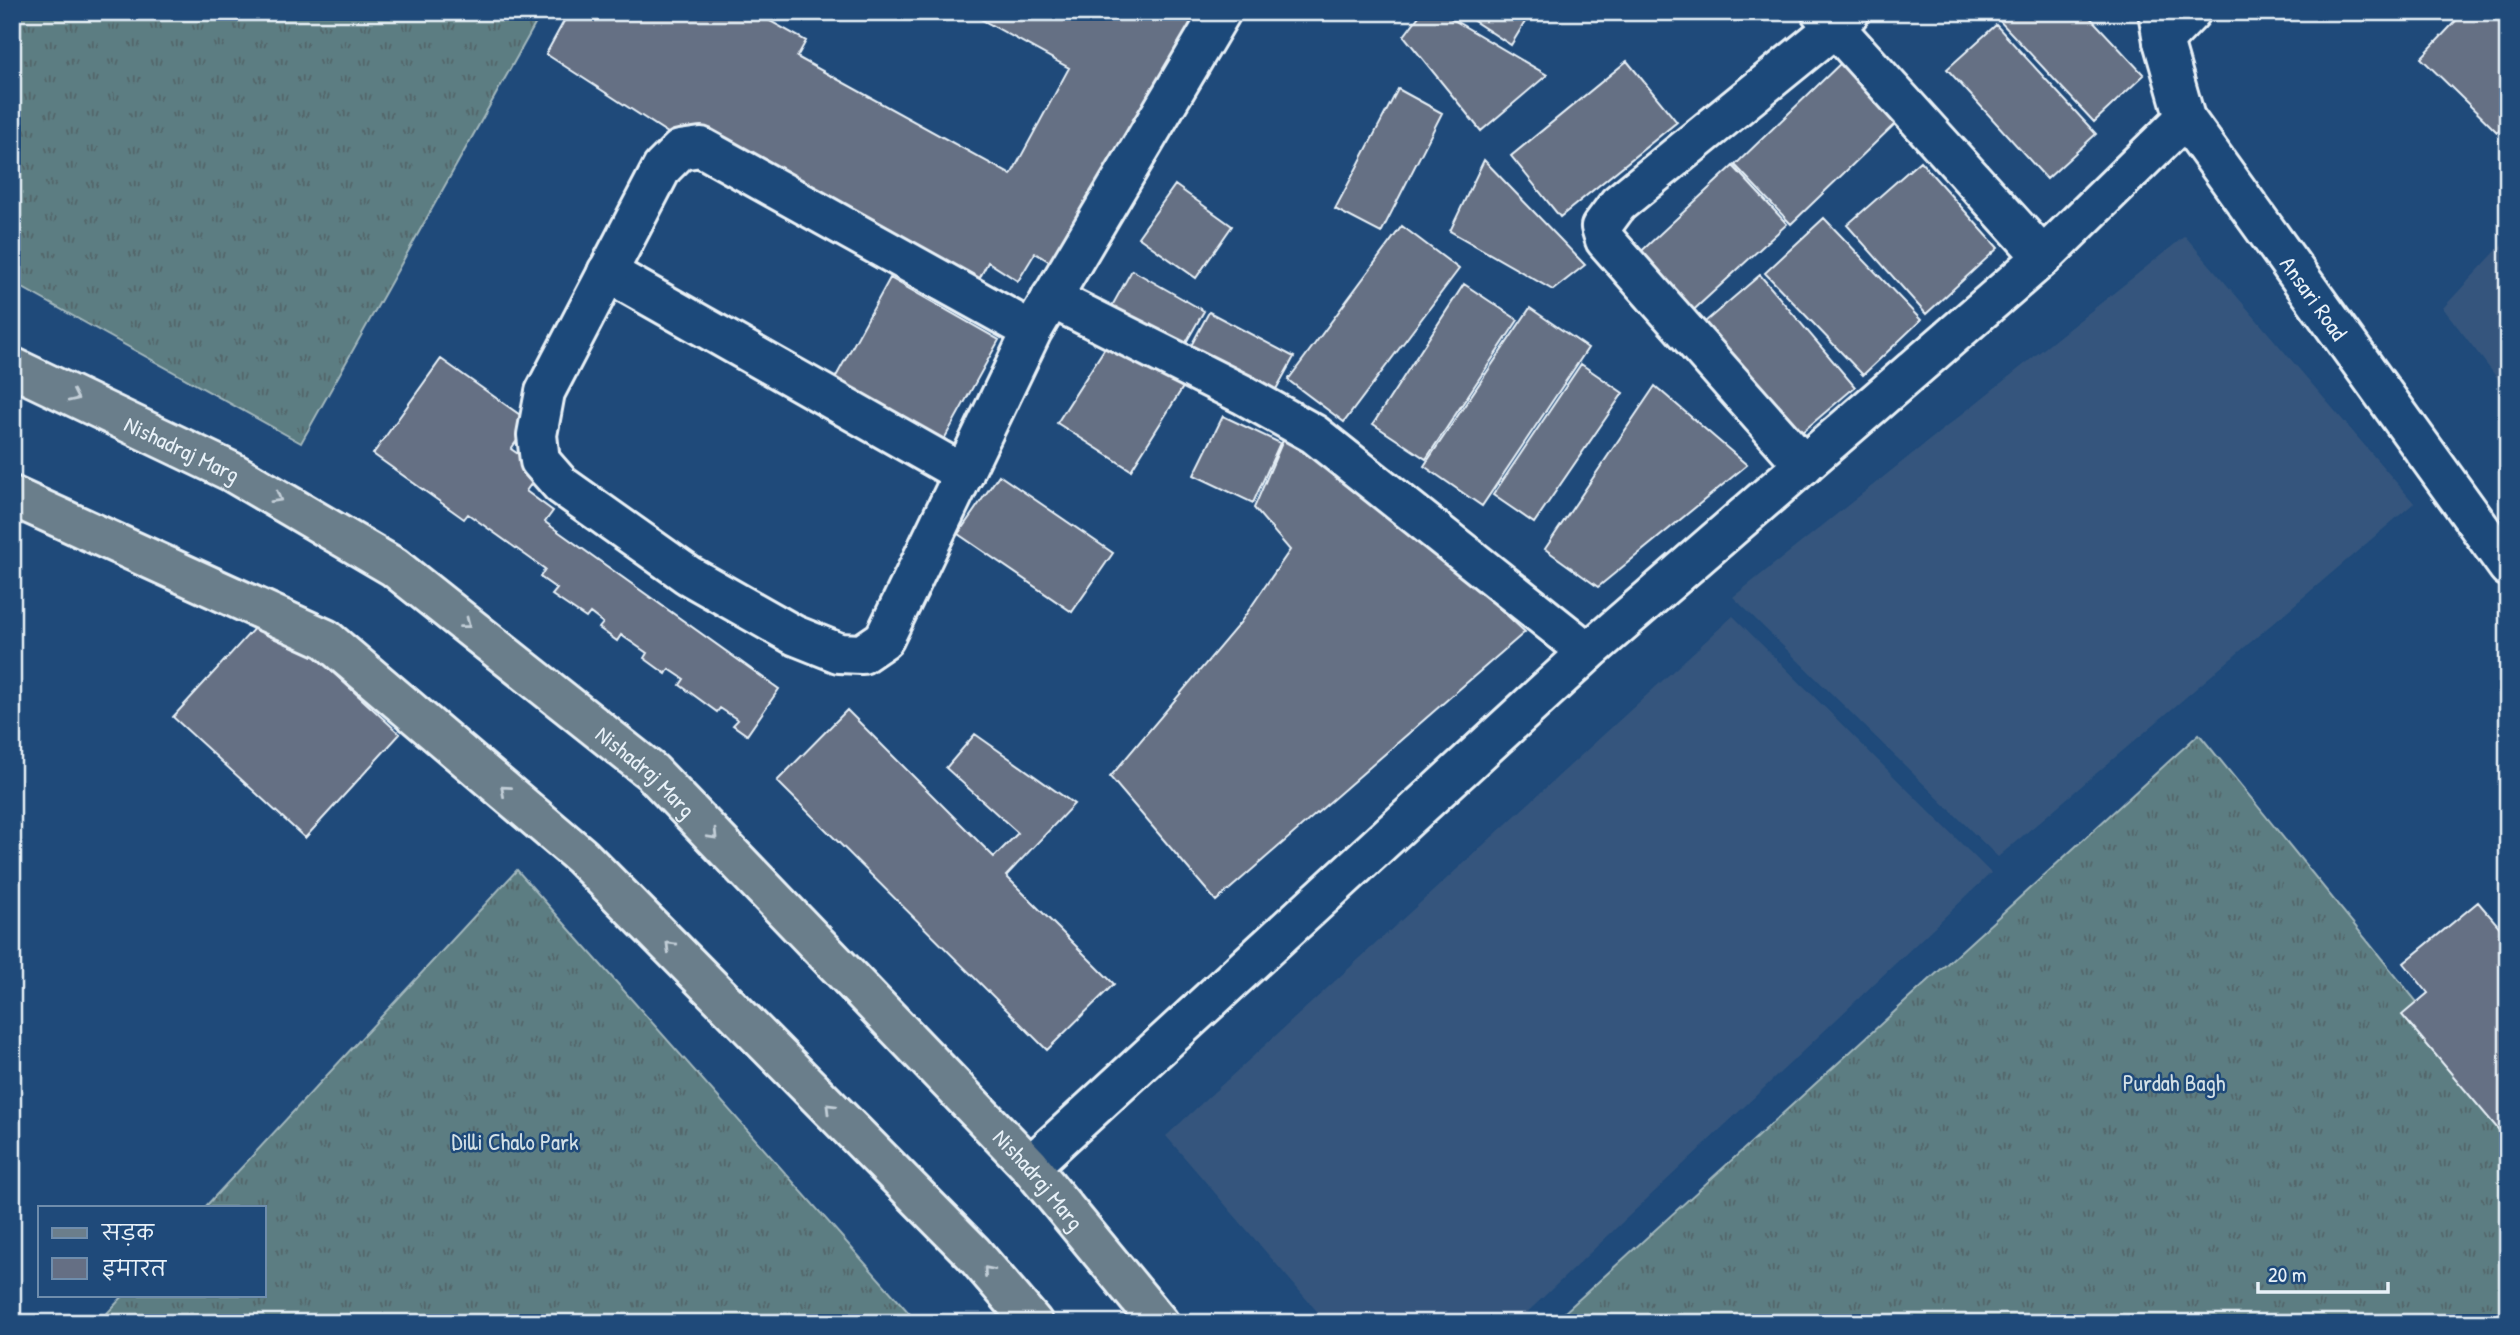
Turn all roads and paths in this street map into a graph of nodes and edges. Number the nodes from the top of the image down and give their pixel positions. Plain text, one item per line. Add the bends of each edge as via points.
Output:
1 (1222, 12) edge
2 (2191, 12) edge
3 (1835, 18) edge
4 (2160, 27) edge
5 (2185, 118) junction
6 (2043, 257) junction
7 (607, 272) junction
8 (1051, 298) junction
9 (1032, 331) junction
10 (12, 367) edge
11 (1804, 464) junction
12 (964, 474) junction
13 (12, 496) edge
14 (2508, 568) edge
15 (1588, 652) junction
16 (1030, 1166) junction
17 (1033, 1323) edge
18 (1159, 1323) edge

1 - 8 street
2 - 4 street
3 - 6 street
3 - 11 street via 1618,204 1601,227 1605,240
4 - 5 street, Ansari Road
5 - 6 street
5 - 14 street, Ansari Road
6 - 11 street
7 - 9 street via 662,168 680,150 701,147
7 - 12 street
7 - 12 street via 545,392 537,435 540,461 561,485 688,575 782,629 839,653 862,654 884,639
8 - 9 street
8 - 15 street via 1314,434
9 - 12 street
10 -> 16 main road, Nishadraj Marg via 232,472 394,567 652,772
11 - 15 street
17 -> 13 main road via 963,1243 581,856 326,639
15 - 16 street
16 - 18 main road, Nishadraj Marg

